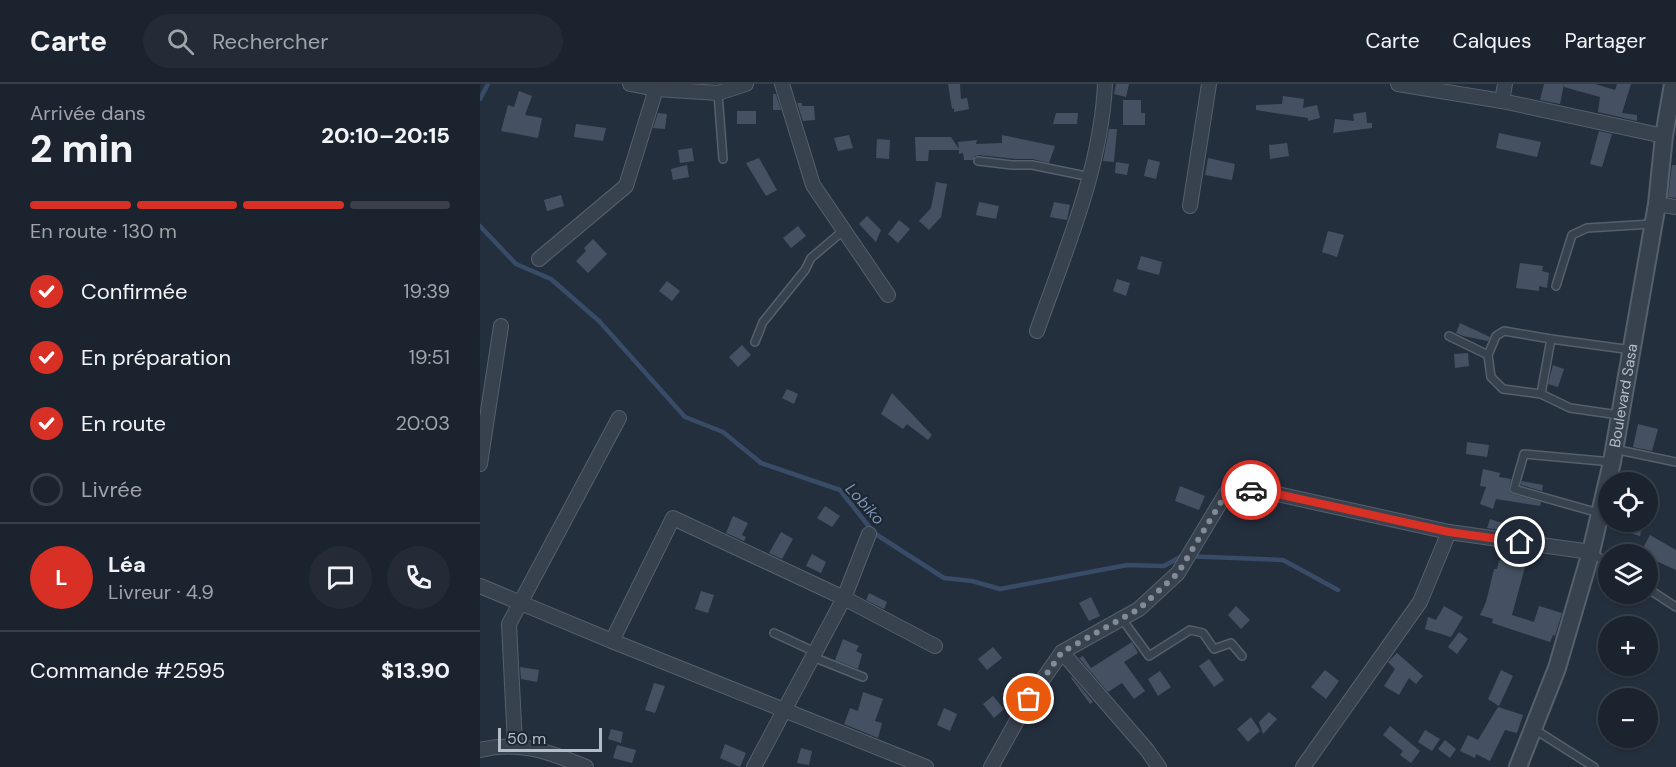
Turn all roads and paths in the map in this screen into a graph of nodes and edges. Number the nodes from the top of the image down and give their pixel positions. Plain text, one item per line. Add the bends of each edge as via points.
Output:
1 (630, 84) edge
2 (746, 84) edge
3 (782, 84) edge
4 (1105, 84) edge
5 (1209, 84) edge
6 (1398, 84) edge
7 (1505, 84) edge
8 (1673, 84) edge
9 (656, 89) junction
10 (718, 93) junction
11 (1502, 101) junction
12 (1664, 136) junction
13 (723, 159) dead end
14 (978, 161) dead end
15 (1090, 177) junction
16 (1657, 204) junction
17 (1190, 206) dead end
18 (1676, 207) edge
19 (1654, 224) junction
20 (844, 230) junction
21 (539, 259) dead end
22 (1556, 286) dead end
23 (888, 295) dead end
24 (501, 326) dead end
25 (1037, 331) dead end
26 (1449, 336) dead end
27 (1551, 339) junction
28 (755, 342) dead end
29 (1632, 350) junction
30 (1488, 355) junction
31 (1541, 394) junction
32 (1619, 415) junction
33 (619, 418) dead end
34 (1613, 455) junction
35 (1676, 462) edge
36 (480, 464) edge
37 (1609, 472) edge
38 (1598, 513) edge
39 (1598, 518) edge
40 (1449, 532) junction
41 (869, 534) dead end
42 (1591, 552) junction
43 (1598, 557) edge
44 (480, 586) edge
45 (1658, 595) edge
46 (844, 598) junction
47 (521, 603) junction
48 (1676, 607) edge
49 (1122, 619) junction
50 (774, 633) dead end
51 (612, 641) junction
52 (935, 646) dead end
53 (1062, 652) junction
54 (814, 654) junction
55 (1242, 656) dead end
56 (863, 677) dead end
57 (783, 710) junction
58 (1534, 729) junction
59 (515, 745) junction
60 (480, 750) edge
61 (586, 767) edge
62 (754, 767) edge
63 (926, 767) edge
64 (991, 767) edge
65 (1159, 767) edge
66 (1303, 767) edge
67 (1518, 767) edge
68 (1594, 767) edge

1 - 9 street
2 - 10 street
3 - 20 street via 813,185
4 - 15 street
5 - 17 street
6 - 11 street
7 - 11 street
8 - 12 street, Boulevard Sasa
9 - 10 street
9 - 21 street via 626,186
10 - 13 lane
11 - 12 street
12 - 16 street, Boulevard Sasa
14 - 15 lane via 1032,165
15 - 25 street
16 - 18 street
16 - 19 street, Boulevard Sasa
19 - 22 lane via 1587,228 1572,235
19 - 29 street, Boulevard Sasa
20 - 23 street
20 - 28 lane via 811,258 806,270 763,322
24 - 36 street
26 - 30 lane
27 - 29 lane
27 - 30 lane via 1504,331 1496,336
27 - 31 lane
29 - 32 street, Boulevard Sasa
30 - 31 lane via 1491,377 1503,389
31 - 32 lane via 1570,408
32 - 34 street, Boulevard Sasa
33 - 47 street
34 - 35 lane
34 - 37 street, Boulevard Sasa
34 - 38 lane via 1524,454 1514,489
39 - 42 street, Boulevard Sasa
40 - 42 street
40 - 49 street via 1259,490 1238,490 1226,494 1178,573 1139,609
40 - 66 street via 1420,602
41 - 46 street
42 - 43 lane
42 - 58 street, Boulevard Sasa via 1557,668
44 - 47 street
45 - 48 lane
46 - 51 street via 673,518
46 - 52 street
46 - 54 street
47 - 51 street
47 - 59 street via 509,624
49 - 53 street
49 - 55 lane via 1149,656 1191,630 1203,633 1214,649 1231,644
50 - 54 lane
51 - 57 street
53 - 64 street via 1029,699
53 - 65 street
54 - 56 lane
54 - 57 street
57 - 62 street
57 - 63 street
58 - 67 street, Boulevard Sasa
58 - 68 lane
59 - 60 street
59 - 61 street

